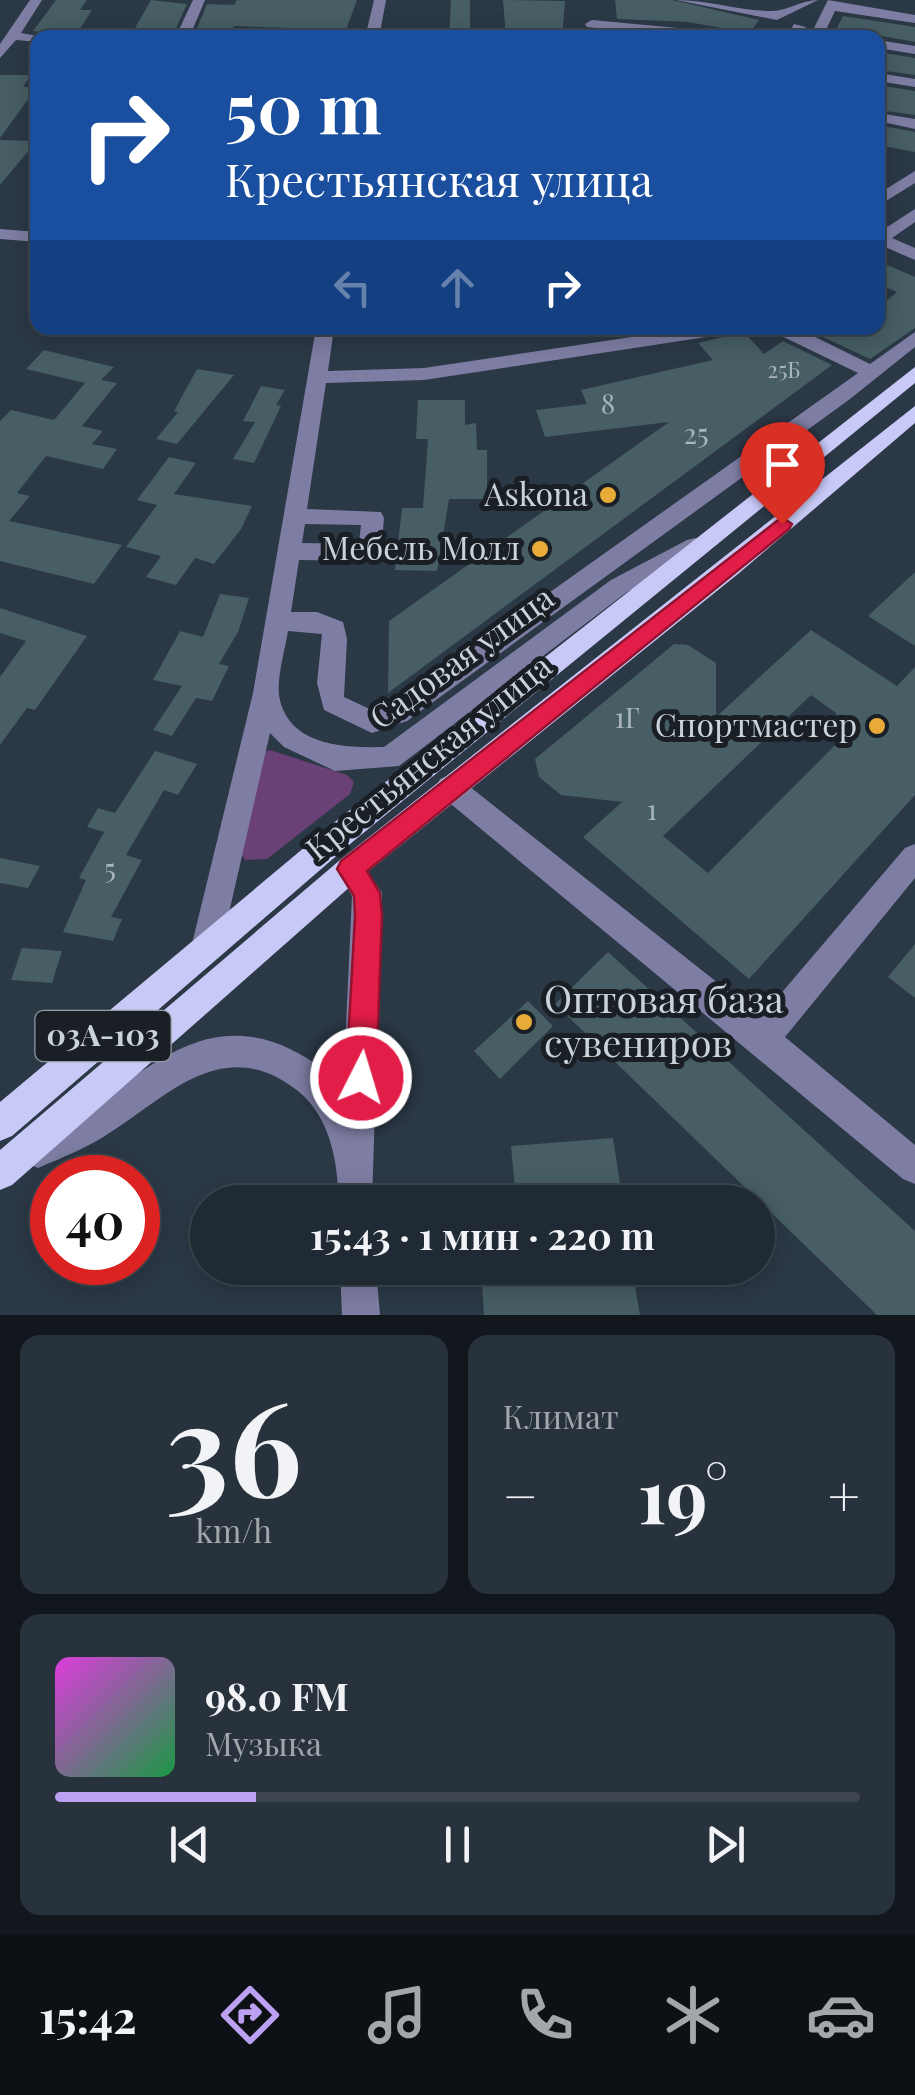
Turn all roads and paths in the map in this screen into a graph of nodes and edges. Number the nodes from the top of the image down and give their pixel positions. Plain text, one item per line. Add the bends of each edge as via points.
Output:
1 (36, 0) edge
2 (198, 0) edge
3 (380, 0) edge
4 (682, 0) edge
5 (812, 0) edge
6 (832, 3) edge
7 (915, 19) edge
8 (592, 24) edge
9 (185, 30) edge
10 (374, 30) edge
11 (656, 30) edge
12 (818, 30) edge
13 (12, 36) junction
14 (30, 37) edge
15 (885, 45) edge
16 (915, 50) edge
17 (0, 54) edge
18 (885, 78) edge
19 (915, 83) edge
20 (885, 118) edge
21 (915, 124) edge
22 (915, 176) edge
23 (885, 196) edge
24 (915, 214) edge
25 (0, 234) edge
26 (30, 236) edge
27 (885, 236) edge
28 (885, 242) edge
29 (915, 255) edge
30 (324, 335) edge
31 (798, 335) edge
32 (625, 336) edge
33 (915, 338) edge
34 (874, 373) junction
35 (915, 373) edge
36 (316, 377) junction
37 (915, 412) edge
38 (915, 434) edge
39 (834, 480) junction
40 (293, 516) junction
41 (711, 538) junction
42 (287, 551) junction
43 (276, 622) junction
44 (520, 625) junction
45 (547, 639) junction
46 (266, 693) junction
47 (450, 787) junction
48 (915, 856) edge
49 (338, 858) junction
50 (206, 948) junction
51 (763, 1039) junction
52 (0, 1124) edge
53 (915, 1167) edge
54 (6, 1169) edge
55 (354, 1185) edge
56 (354, 1185) edge
57 (359, 1285) edge
58 (361, 1315) edge

1 - 13 street
2 - 9 street
3 - 10 street
4 - 5 street via 777,16
6 - 7 street
6 - 12 street
8 - 11 street
13 - 14 street
13 - 17 street
15 - 16 street
18 - 19 street
20 - 21 street
22 - 23 street
24 - 27 street
25 - 26 street
28 - 29 street
30 - 36 street
31 - 34 street
32 - 36 street via 424,374
33 - 34 street
34 - 44 street
35 - 41 main road, Крестьянская улица / 03А-103
36 - 40 street
37 - 39 main road, Крестьянская улица / 03А-103
38 - 39 main road
39 - 47 main road, Крестьянская улица / 03А-103
40 - 42 street
40 - 42 street via 373,518 369,553
41 - 45 street, Садовая улица via 619,586
41 - 49 main road, Крестьянская улица / 03А-103
42 - 43 street
43 - 44 street via 317,621 334,629 326,680 333,703 372,722 398,714
43 - 46 street
44 - 45 street
45 - 46 street, Садовая улица via 408,749 371,762 334,760 293,739 276,724
46 - 50 street
47 - 49 main road, Крестьянская улица / 03А-103
47 - 51 street
48 - 51 street
49 - 50 main road, Крестьянская улица / 03А-103
49 - 54 main road, Крестьянская улица / 03А-103
49 - 55 street via 367,893
50 - 52 main road, Крестьянская улица / 03А-103
51 - 53 street
54 - 56 street via 100,1120 170,1069 235,1049 271,1054 318,1084 336,1112
57 - 58 street

